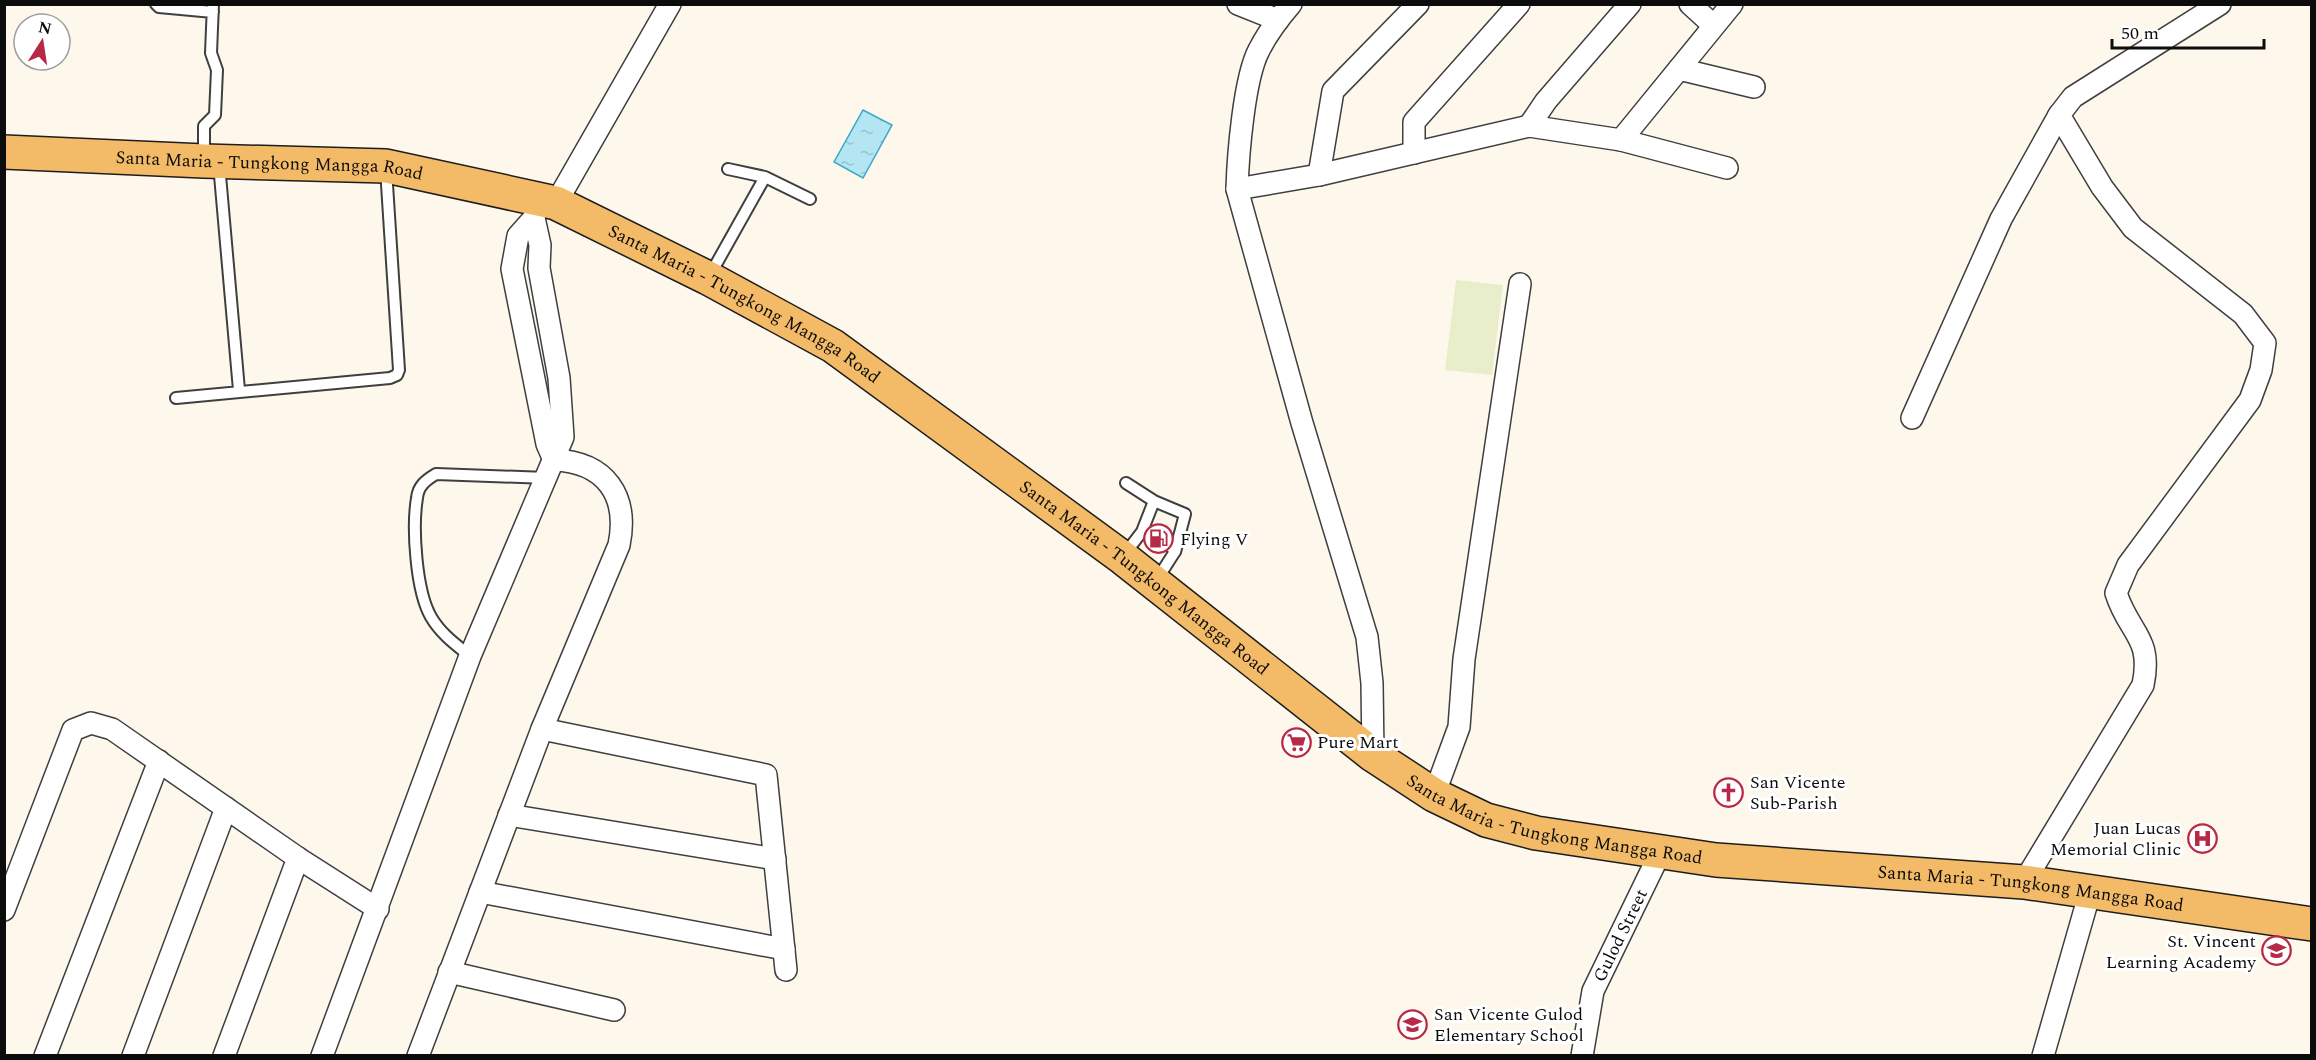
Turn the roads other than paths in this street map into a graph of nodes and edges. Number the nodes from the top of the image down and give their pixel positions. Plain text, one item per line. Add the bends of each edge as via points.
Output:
1 (156, 4) edge
2 (670, 4) edge
3 (1238, 4) edge
4 (1418, 4) edge
5 (1519, 4) edge
6 (1629, 4) edge
7 (1690, 4) edge
8 (1732, 4) edge
9 (2220, 4) edge
10 (213, 8) edge
11 (1285, 12) edge
12 (1713, 25) junction
13 (1678, 69) junction
14 (1754, 87) dead end
15 (2059, 115) junction
16 (1529, 126) junction
17 (1621, 140) junction
18 (4, 152) edge
19 (1414, 153) junction
20 (211, 161) junction
21 (386, 166) junction
22 (1727, 168) dead end
23 (728, 170) dead end
24 (1319, 175) junction
25 (765, 177) junction
26 (1237, 189) junction
27 (810, 199) dead end
28 (543, 207) junction
29 (708, 278) junction
30 (1520, 284) dead end
31 (239, 390) junction
32 (176, 398) dead end
33 (1912, 418) dead end
34 (551, 469) junction
35 (1126, 483) dead end
36 (1154, 501) junction
37 (1143, 529) junction
38 (1175, 552) junction
39 (1123, 558) junction
40 (1155, 582) junction
41 (470, 656) junction
42 (542, 729) junction
43 (1373, 755) junction
44 (159, 761) junction
45 (1434, 795) junction
46 (226, 808) junction
47 (509, 815) junction
48 (1660, 853) junction
49 (298, 858) junction
50 (775, 860) junction
51 (2024, 882) junction
52 (480, 892) junction
53 (2090, 892) junction
54 (378, 909) junction
55 (4, 910) edge
56 (2312, 924) edge
57 (449, 972) junction
58 (614, 1010) dead end
59 (45, 1056) edge
60 (133, 1056) edge
61 (224, 1056) edge
62 (322, 1056) edge
63 (418, 1056) edge
64 (1582, 1056) edge
65 (2043, 1056) edge

1 - 10 lane
2 - 28 street
3 - 11 street
4 - 24 street via 1333,91
5 - 19 street via 1414,122
6 - 16 street
7 - 12 street
8 - 12 street
9 - 15 street via 2073,97
10 - 20 lane via 215,115 204,126
11 - 26 street via 1258,51 1251,73
12 - 13 street
13 - 14 street
13 - 17 street
15 - 33 street via 2001,219
15 - 51 street via 2102,187 2133,228 2243,314 2265,343 2261,370 2250,400 2128,565 2116,593 2122,612 2144,645 2148,663 2143,685
16 - 17 street
16 - 19 street
17 - 22 street
18 - 20 main road, Santa Maria - Tungkong Mangga Road
19 - 24 street
20 - 21 main road, Santa Maria - Tungkong Mangga Road
20 - 31 lane
21 - 28 main road, Santa Maria - Tungkong Mangga Road
21 - 31 lane via 397,375
23 - 25 lane
24 - 26 street
25 - 27 lane
25 - 29 lane
26 - 43 street via 1367,638
28 - 29 main road, Santa Maria - Tungkong Mangga Road
28 - 34 street via 538,268 559,378 563,436
29 - 39 main road, Santa Maria - Tungkong Mangga Road via 833,346
30 - 45 street via 1464,659 1459,727
31 - 32 lane
34 - 41 street
34 - 41 lane via 436,474 424,481 417,497 418,584 443,635
34 - 42 street via 580,464 602,477 616,495 623,527
35 - 36 lane
36 - 37 lane
36 - 38 lane via 1185,514
37 - 38 lane
37 - 39 lane
38 - 40 lane
39 - 40 main road, Santa Maria - Tungkong Mangga Road
40 - 43 main road, Santa Maria - Tungkong Mangga Road
41 - 54 street
42 - 47 street
42 - 50 street via 766,775
43 - 45 main road, Santa Maria - Tungkong Mangga Road
44 - 46 street
44 - 55 street via 112,729 91,723 73,730
44 - 59 street
45 - 48 main road, Santa Maria - Tungkong Mangga Road via 1486,820 1536,833
46 - 49 street
46 - 60 street
47 - 50 street
47 - 52 street
48 - 51 main road, Santa Maria - Tungkong Mangga Road
48 - 64 street, Gulod Street via 1593,991
49 - 54 street
49 - 61 street
50 - 52 street via 785,960
51 - 53 main road, Santa Maria - Tungkong Mangga Road
52 - 57 street
53 - 56 main road, Santa Maria - Tungkong Mangga Road
53 - 65 street
54 - 62 street
57 - 58 street
57 - 63 street

